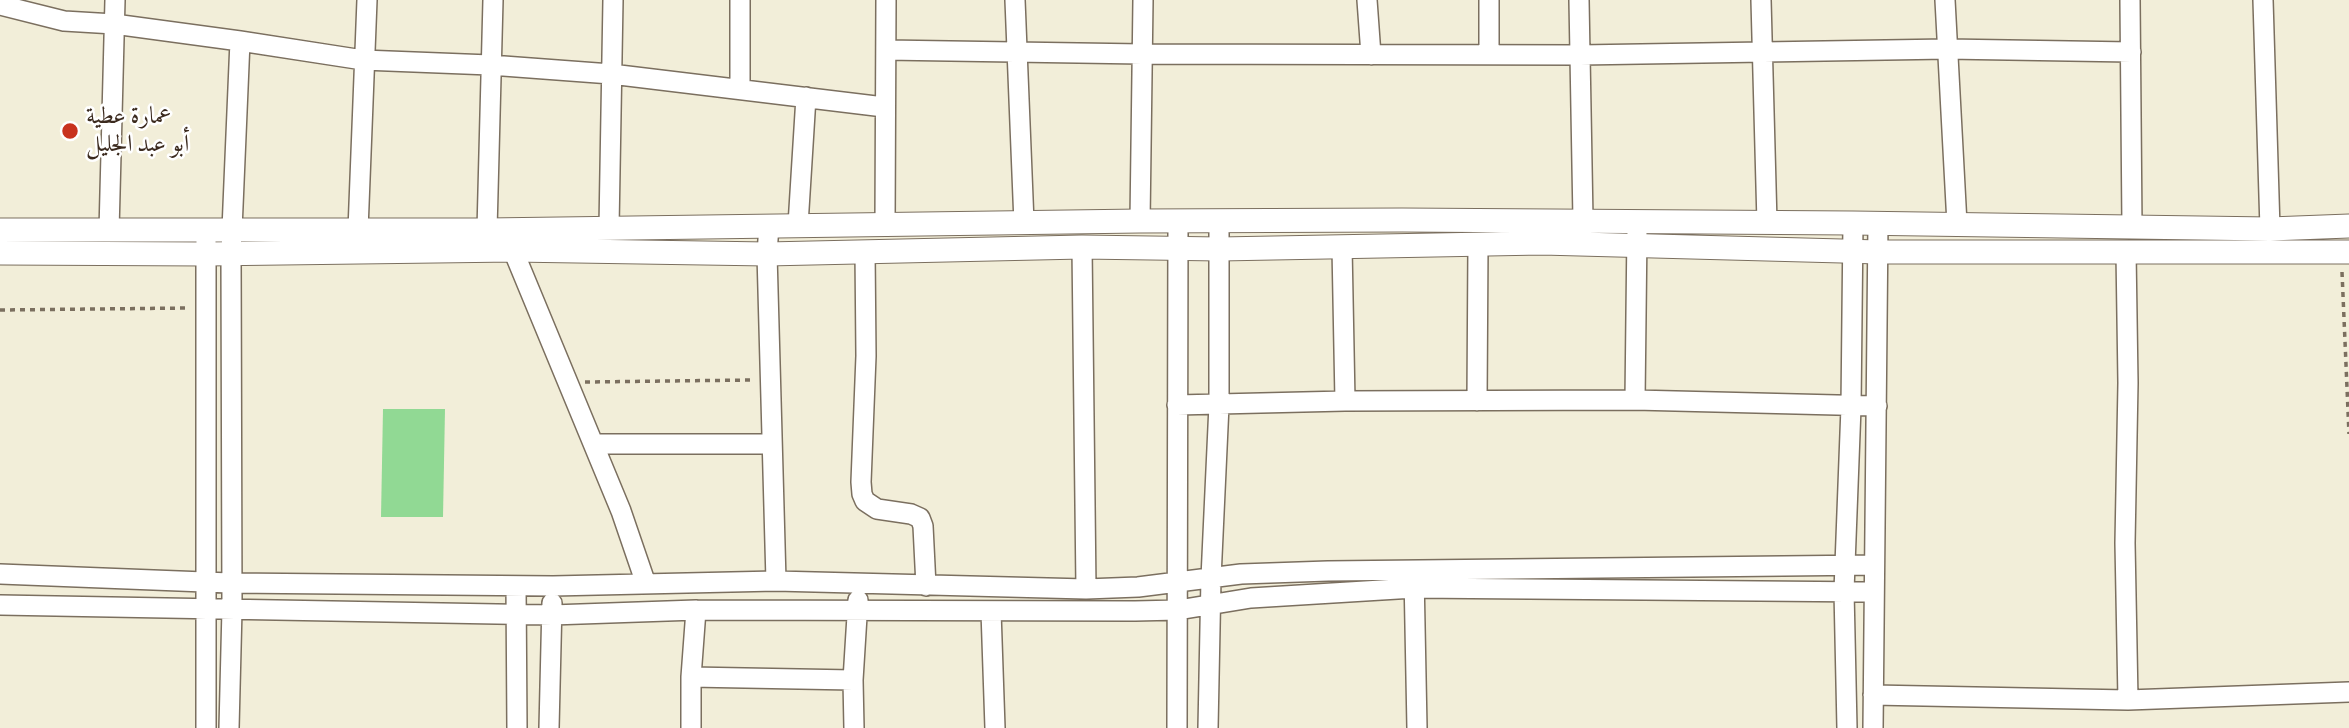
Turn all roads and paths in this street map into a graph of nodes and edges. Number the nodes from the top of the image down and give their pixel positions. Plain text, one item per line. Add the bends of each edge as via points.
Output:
1 (116, 0) edge
2 (367, 0) edge
3 (493, 0) edge
4 (613, 0) edge
5 (740, 0) edge
6 (886, 0) edge
7 (1015, 0) edge
8 (1143, 0) edge
9 (1367, 0) edge
10 (1489, 0) edge
11 (1579, 0) edge
12 (1761, 0) edge
13 (1945, 0) edge
14 (2130, 0) edge
15 (2263, 0) edge
16 (0, 5) edge
17 (114, 24) junction
18 (240, 41) junction
19 (1947, 49) junction
20 (886, 50) junction
21 (1016, 51) junction
22 (2131, 52) junction
23 (1763, 53) junction
24 (1142, 54) junction
25 (1489, 54) junction
26 (1371, 55) junction
27 (1580, 55) junction
28 (363, 61) junction
29 (490, 65) junction
30 (611, 74) junction
31 (740, 89) junction
32 (806, 97) junction
33 (884, 107) junction
34 (1178, 220) junction
35 (1219, 220) junction
36 (1583, 220) junction
37 (1140, 221) junction
38 (1637, 221) junction
39 (1024, 223) junction
40 (1767, 223) junction
41 (1853, 223) junction
42 (1878, 223) junction
43 (1957, 224) junction
44 (769, 225) junction
45 (798, 225) junction
46 (885, 225) junction
47 (2349, 226) edge
48 (609, 227) junction
49 (2132, 227) junction
50 (2270, 229) junction
51 (0, 230) edge
52 (206, 230) junction
53 (358, 230) junction
54 (487, 230) junction
55 (109, 231) junction
56 (232, 242) junction
57 (1478, 244) junction
58 (1082, 247) junction
59 (1342, 247) junction
60 (1637, 247) junction
61 (1177, 248) junction
62 (1220, 249) junction
63 (513, 250) junction
64 (865, 251) junction
65 (1853, 251) junction
66 (1879, 252) junction
67 (2126, 252) junction
68 (2345, 252) edge
69 (0, 253) edge
70 (206, 254) junction
71 (767, 254) junction
72 (206, 308) junction
73 (0, 310) edge
74 (770, 380) junction
75 (569, 382) junction
76 (1635, 400) junction
77 (1345, 401) junction
78 (1477, 401) junction
79 (1177, 405) junction
80 (1219, 405) junction
81 (1851, 407) junction
82 (1877, 407) junction
83 (2349, 434) edge
84 (594, 444) junction
85 (772, 444) junction
86 (1846, 564) junction
87 (1874, 565) junction
88 (0, 574) edge
89 (1211, 578) junction
90 (1414, 578) junction
91 (205, 582) junction
92 (776, 582) junction
93 (1177, 582) junction
94 (230, 583) junction
95 (646, 584) junction
96 (858, 585) junction
97 (516, 586) junction
98 (553, 586) junction
99 (926, 586) junction
100 (1086, 589) junction
101 (1844, 591) junction
102 (1874, 592) junction
103 (0, 605) edge
104 (1210, 605) junction
105 (232, 609) junction
106 (207, 610) junction
107 (696, 610) junction
108 (858, 610) junction
109 (1178, 610) junction
110 (991, 611) junction
111 (516, 615) junction
112 (552, 615) junction
113 (691, 677) junction
114 (853, 680) junction
115 (2349, 692) edge
116 (1873, 695) junction
117 (2128, 700) junction
118 (206, 728) edge
119 (229, 728) edge
120 (517, 728) edge
121 (549, 728) edge
122 (691, 728) edge
123 (853, 728) edge
124 (995, 728) edge
125 (1177, 728) edge
126 (1208, 728) edge
127 (1418, 728) edge
128 (1847, 728) edge
129 (1873, 728) edge

1 - 17 street
2 - 28 street
3 - 29 street
4 - 30 street
5 - 31 street
6 - 20 street
7 - 21 street
8 - 24 street
9 - 26 street
10 - 25 street
11 - 27 street
12 - 23 street
13 - 19 street
14 - 22 street
15 - 50 street
16 - 17 street via 64,21
17 - 18 street
17 - 55 street
18 - 28 street
18 - 56 street
19 - 22 street
19 - 23 street
19 - 43 street
20 - 21 street
20 - 33 street
21 - 24 street
21 - 39 street
22 - 49 street
23 - 27 street
23 - 40 street
24 - 26 street
24 - 37 street
25 - 26 street
25 - 27 street
27 - 36 street
28 - 29 street
28 - 53 street
29 - 30 street
29 - 54 street
30 - 31 street
30 - 48 street
31 - 32 street
32 - 33 street
32 - 45 street
33 - 46 street
34 - 35 main road
34 - 37 main road
34 - 61 street
35 - 36 main road
35 - 62 street
36 - 38 main road
37 - 39 main road
38 - 40 main road
38 - 60 street
39 - 46 main road
40 - 41 main road
41 - 42 main road
41 - 65 street
42 - 43 main road
42 - 66 street
43 - 49 main road
44 - 45 main road
44 - 48 main road
44 - 71 street
45 - 46 main road
47 - 50 main road
48 - 54 main road
49 - 50 main road
51 - 55 main road
52 - 55 main road
52 - 56 main road
52 - 70 street
53 - 54 main road
53 - 56 main road
56 - 63 main road
56 - 70 main road
56 - 94 street
57 - 59 main road
57 - 60 main road
57 - 78 street
58 - 61 main road
58 - 64 main road
58 - 100 street
59 - 62 main road
59 - 77 street
60 - 65 main road
60 - 76 street
61 - 62 main road
61 - 79 street
62 - 80 street
63 - 71 main road
63 - 75 street
64 - 71 main road
64 - 99 street via 862,494 877,509 920,518
65 - 66 main road
65 - 81 street
66 - 67 main road
66 - 82 street
67 - 68 main road
67 - 117 street
68 - 83 path
69 - 70 main road
70 - 72 street
71 - 74 street
72 - 73 path
72 - 91 street
74 - 75 path
74 - 85 street
75 - 84 street
76 - 78 street
76 - 81 street
77 - 78 street
77 - 80 street
79 - 80 street
79 - 93 street
80 - 89 street
81 - 82 street
81 - 86 street
82 - 87 street
84 - 85 street
84 - 95 street
85 - 92 street
86 - 87 street
86 - 90 street
86 - 101 street
87 - 102 street
88 - 91 street
89 - 90 street via 1241,574
89 - 93 street
89 - 104 street
90 - 101 street
90 - 104 street
90 - 127 street
91 - 94 street
91 - 106 street
92 - 95 street
92 - 96 street
93 - 100 street
93 - 109 street
94 - 97 street
94 - 105 street
95 - 98 street
96 - 99 street
96 - 108 street
97 - 98 street
97 - 111 street
98 - 112 street
99 - 100 street
101 - 102 street
101 - 128 street
102 - 116 street
103 - 106 street
104 - 109 street
104 - 126 street
105 - 106 street
105 - 111 street
105 - 119 street
106 - 118 street
107 - 108 street
107 - 112 street
107 - 113 street
108 - 110 street
108 - 114 street
109 - 110 street
109 - 125 street
110 - 124 street
111 - 112 street
111 - 120 street
112 - 121 street
113 - 114 street
113 - 122 street
114 - 123 street
115 - 117 street
116 - 117 street
116 - 129 street

